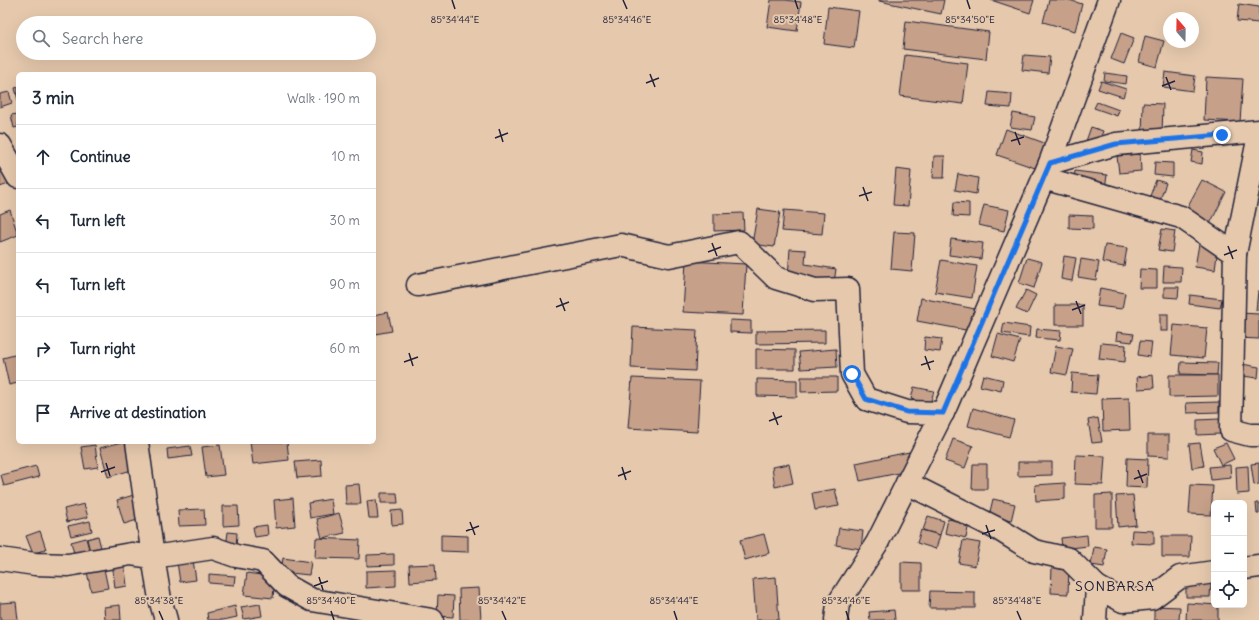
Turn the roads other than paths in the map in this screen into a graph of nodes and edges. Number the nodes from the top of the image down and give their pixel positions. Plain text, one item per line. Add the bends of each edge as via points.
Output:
1 (1109, 0) edge
2 (1259, 131) edge
3 (1259, 135) edge
4 (0, 145) edge
5 (1047, 171) junction
6 (16, 173) edge
7 (1235, 254) junction
8 (418, 285) dead end
9 (943, 413) junction
10 (1259, 435) edge
11 (137, 444) edge
12 (907, 484) junction
13 (153, 557) junction
14 (0, 559) edge
15 (1259, 566) edge
16 (1247, 568) edge
17 (1211, 572) edge
18 (1097, 587) junction
19 (166, 620) edge
20 (432, 620) edge
21 (836, 620) edge
22 (1095, 620) edge

1 - 5 street
2 - 5 street via 1116,144
3 - 7 street
4 - 6 street
5 - 7 street via 1181,217
5 - 9 street
7 - 10 street via 1231,430
8 - 9 street via 621,245 669,256 739,242 776,278 815,290 848,289 852,374 866,399 907,412
9 - 12 street
11 - 13 street
12 - 18 street via 1000,530 1034,551 1070,559
12 - 21 street via 877,543 838,604
13 - 14 street via 131,554 68,565
13 - 19 street
13 - 20 street via 213,548 263,561 287,586 312,600
15 - 16 street
17 - 18 street via 1180,577 1152,598 1123,601
18 - 22 street

